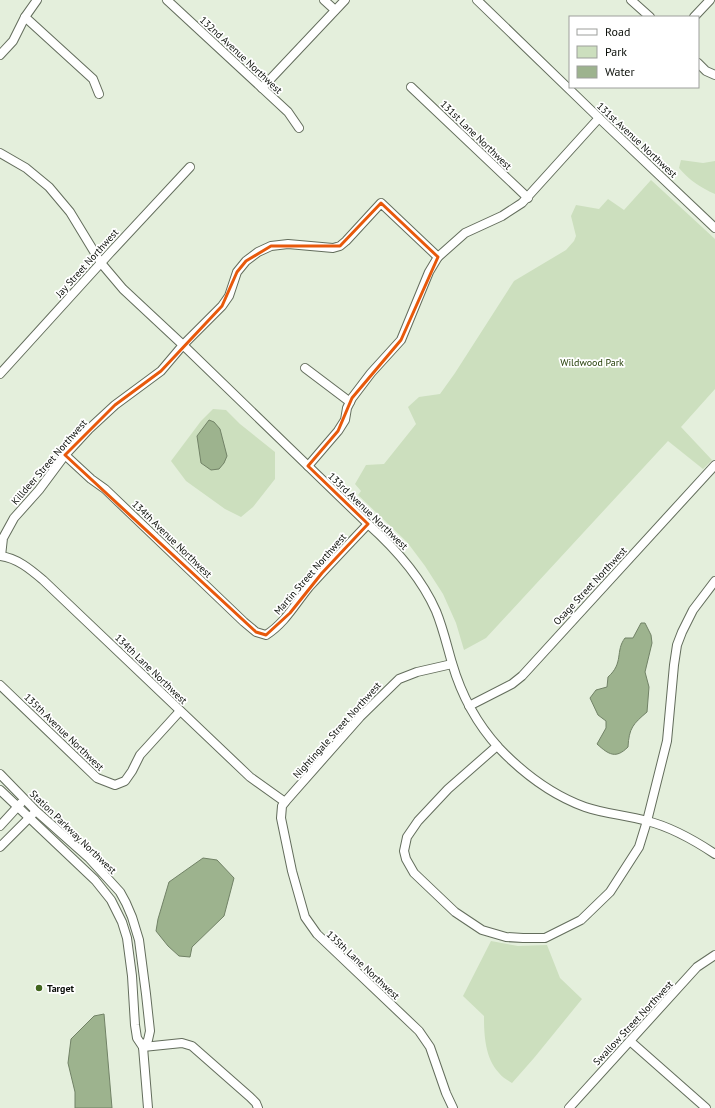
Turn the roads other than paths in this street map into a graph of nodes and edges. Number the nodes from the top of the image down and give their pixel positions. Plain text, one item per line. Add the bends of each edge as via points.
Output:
1 (37, 0) edge
2 (167, 0) edge
3 (324, 0) edge
4 (345, 0) edge
5 (477, 0) edge
6 (631, 0) edge
7 (710, 0) edge
8 (335, 10) junction
9 (649, 16) edge
10 (695, 16) edge
11 (25, 17) junction
12 (0, 55) edge
13 (699, 64) edge
14 (715, 75) edge
15 (411, 86) dead end
16 (262, 88) junction
17 (99, 94) dead end
18 (599, 118) junction
19 (299, 128) dead end
20 (0, 153) edge
21 (190, 167) dead end
22 (528, 198) junction
23 (715, 228) edge
24 (438, 257) junction
25 (101, 262) junction
26 (183, 345) junction
27 (305, 368) dead end
28 (0, 374) edge
29 (350, 402) junction
30 (65, 455) junction
31 (715, 465) edge
32 (308, 466) junction
33 (368, 524) junction
34 (0, 556) edge
35 (715, 581) edge
36 (266, 634) joint
37 (452, 664) junction
38 (0, 685) edge
39 (469, 706) junction
40 (180, 711) junction
41 (497, 746) junction
42 (0, 774) edge
43 (0, 790) edge
44 (25, 800) junction
45 (285, 802) junction
46 (18, 807) junction
47 (36, 811) junction
48 (29, 818) junction
49 (648, 821) junction
50 (0, 826) edge
51 (0, 847) edge
52 (715, 854) edge
53 (89, 858) junction
54 (81, 867) junction
55 (715, 955) edge
56 (630, 1041) junction
57 (143, 1047) junction
58 (148, 1108) edge
59 (258, 1108) edge
60 (454, 1108) edge
61 (569, 1108) edge
62 (706, 1108) edge

1 - 11 street
2 - 16 street, 132nd Avenue Northwest
3 - 8 street
4 - 8 street
5 - 18 street, 131st Avenue Northwest
6 - 9 street
7 - 10 street
8 - 16 street
11 - 12 street via 13,41
11 - 17 street via 94,79
13 - 14 street
15 - 22 street, 131st Lane Northwest
16 - 19 street, 132nd Avenue Northwest via 288,112
18 - 22 street
18 - 23 street, 131st Avenue Northwest
20 - 25 street, 133rd Avenue Northwest via 26,168 49,188 70,212
21 - 25 street, Jay Street Northwest
22 - 24 street via 502,216 465,233
24 - 26 street, Killdeer Street Northwest via 381,203 340,246 333,248 288,244 271,246 258,252 246,261 238,272 229,296 222,306
24 - 29 street via 429,272 401,340
25 - 26 street, 133rd Avenue Northwest via 123,289
25 - 28 street, Jay Street Northwest
26 - 30 street, Killdeer Street Northwest via 161,371 114,405
26 - 32 street, 133rd Avenue Northwest
27 - 29 street
29 - 32 street via 345,420 338,431
30 - 34 street, Killdeer Street Northwest via 40,490 14,518 3,538
30 - 36 street, 134th Avenue Northwest via 105,489 244,622 256,632
31 - 39 street, Osage Street Northwest via 522,676 512,684
32 - 33 street, 133rd Avenue Northwest
33 - 36 street, Martin Street Northwest via 322,572 290,613
33 - 37 street, 133rd Avenue Northwest via 402,558 424,588 437,613
34 - 40 street, 134th Lane Northwest via 24,564 43,580
35 - 49 street via 693,610 678,646 667,741
37 - 39 street, 133rd Avenue Northwest
37 - 45 street, Nightingale Street Northwest via 399,679 360,717
38 - 40 street, 135th Avenue Northwest via 97,778 115,785 125,780 140,755
39 - 41 street, 133rd Avenue Northwest
40 - 45 street, 134th Lane Northwest via 250,777
41 - 49 street, 133rd Avenue Northwest via 527,774 563,797 596,810
41 - 49 street via 448,789 418,820 407,837 404,851 414,873 456,912 482,930 497,935 545,938 580,920 610,892 639,847
42 - 44 street, Station Parkway Northwest
43 - 46 street, Station Parkway Northwest
44 - 46 street
44 - 47 street, Station Parkway Northwest
45 - 60 street, 135th Lane Northwest via 281,818 305,917 316,934 336,954 419,1031 430,1047
46 - 48 street, Station Parkway Northwest
46 - 50 street
47 - 48 street
47 - 53 street, Station Parkway Northwest
48 - 51 street
48 - 54 street, Station Parkway Northwest
49 - 52 street, 133rd Avenue Northwest via 686,836
53 - 54 street
53 - 57 street, Station Parkway Northwest via 120,892 139,940 150,1031
54 - 57 street, Station Parkway Northwest via 111,900 122,922 127,938 132,976 137,1038
55 - 56 street, Swallow Street Northwest via 697,967
56 - 61 street, Swallow Street Northwest
56 - 62 street
57 - 58 street, Station Parkway Northwest
57 - 59 street via 182,1043 192,1046 253,1100

